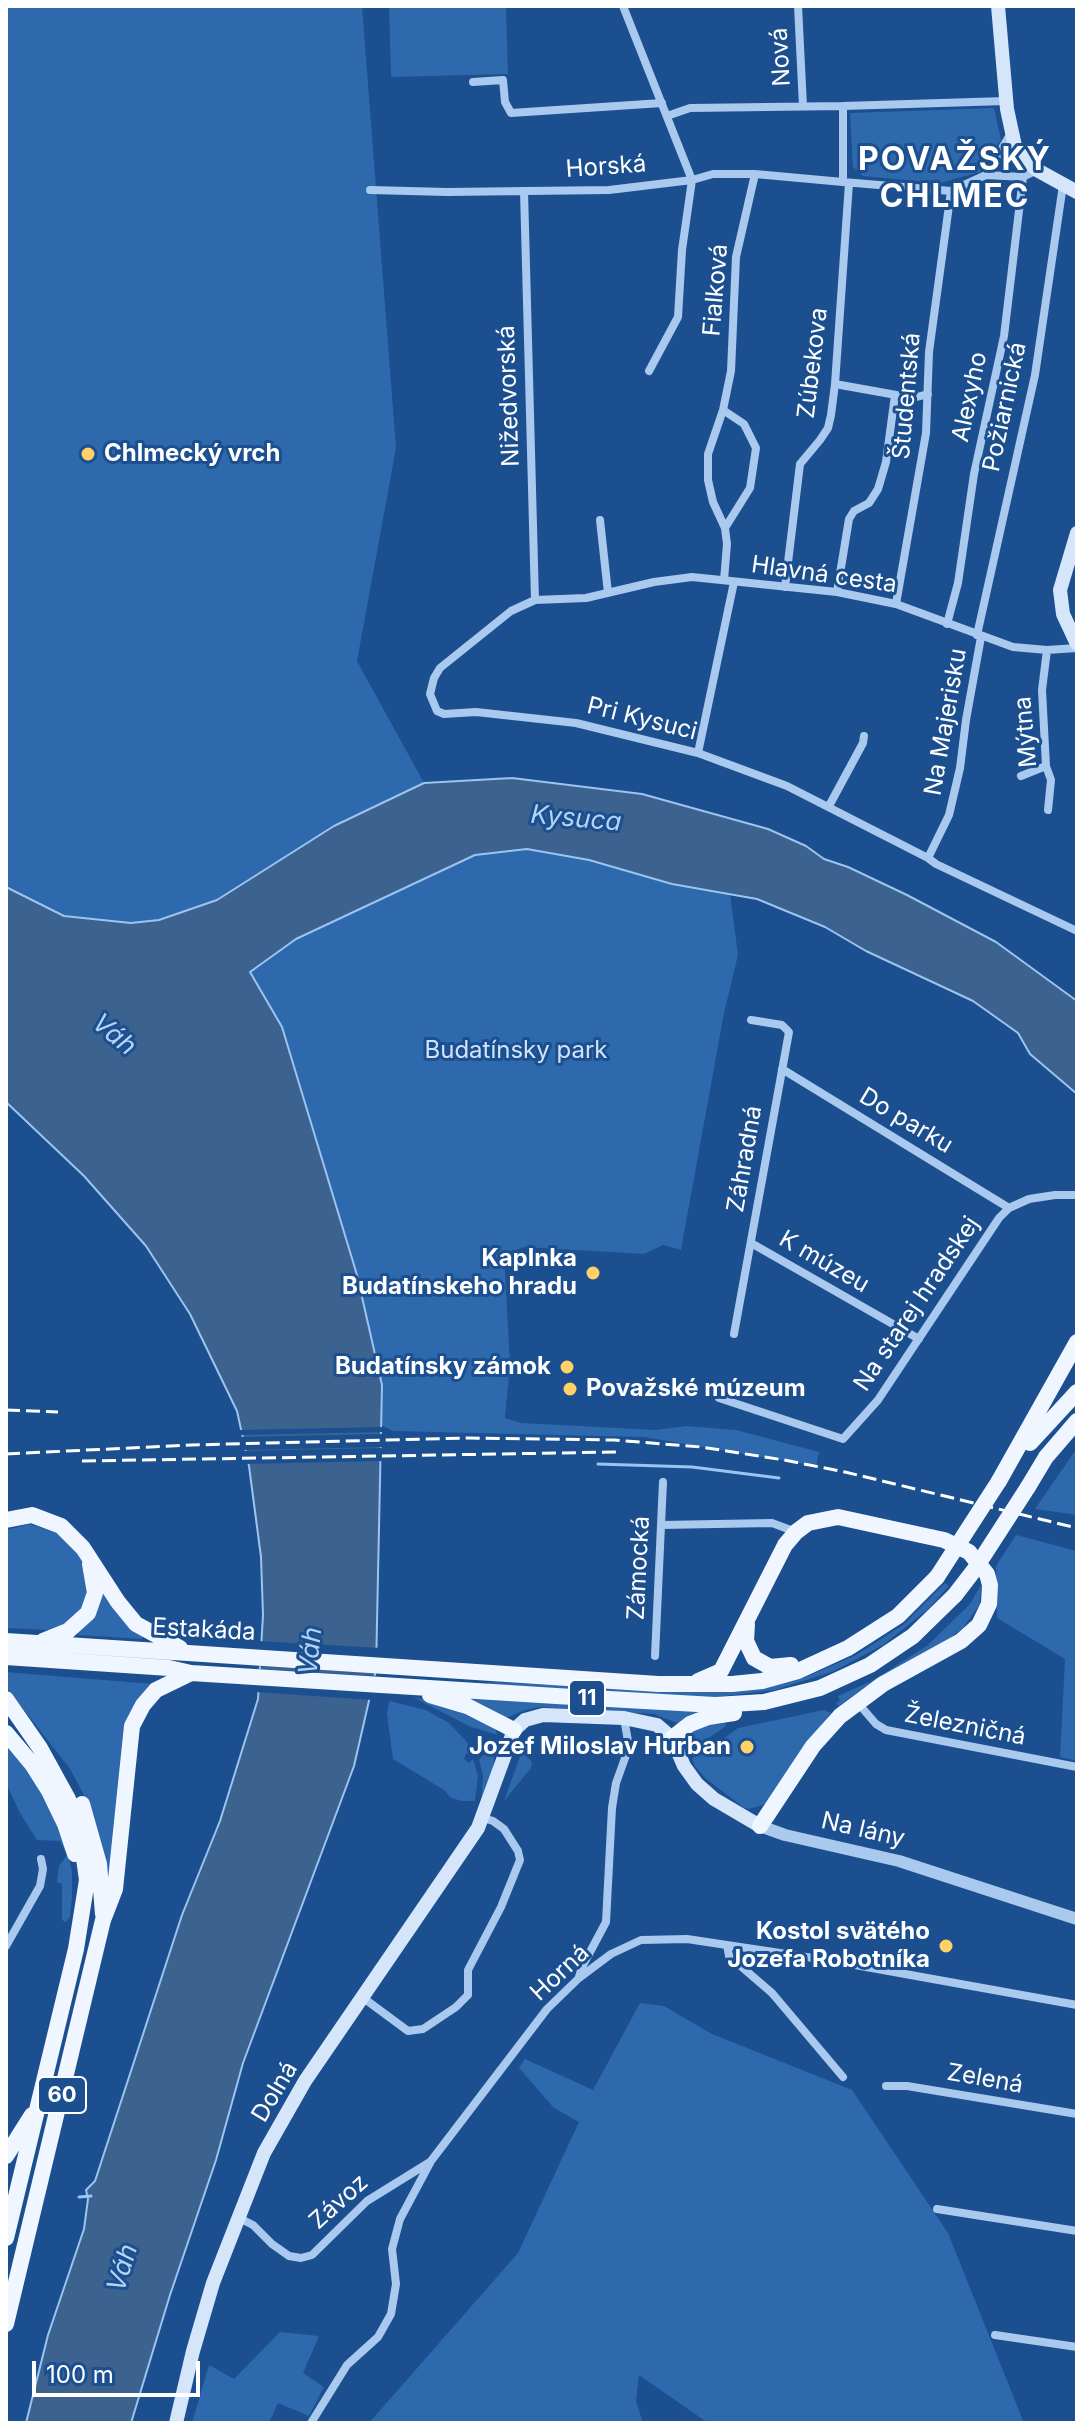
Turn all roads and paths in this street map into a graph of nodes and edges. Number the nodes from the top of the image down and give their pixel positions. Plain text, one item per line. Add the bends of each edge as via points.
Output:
1 (623, 6) edge
2 (798, 6) edge
3 (998, 6) edge
4 (473, 82) dead end
5 (1006, 101) junction
6 (662, 103) junction
7 (803, 106) junction
8 (843, 106) junction
9 (667, 116) junction
10 (1011, 133) junction
11 (755, 174) junction
12 (1030, 174) junction
13 (986, 175) junction
14 (692, 180) junction
15 (846, 183) junction
16 (1070, 189) edge
17 (370, 190) dead end
18 (524, 191) junction
19 (951, 191) junction
20 (649, 371) dead end
21 (835, 384) junction
22 (928, 394) junction
23 (895, 395) junction
24 (723, 410) junction
25 (600, 520) dead end
26 (725, 528) junction
27 (1077, 533) edge
28 (729, 581) junction
29 (785, 587) junction
30 (837, 592) junction
31 (608, 593) junction
32 (535, 600) junction
33 (896, 604) junction
34 (947, 624) junction
35 (979, 636) junction
36 (1077, 646) edge
37 (1047, 650) junction
38 (437, 711) joint
39 (864, 736) dead end
40 (698, 753) junction
41 (1046, 766) junction
42 (1021, 776) dead end
43 (829, 806) junction
44 (1048, 810) dead end
45 (928, 858) junction
46 (1077, 931) edge
47 (751, 1020) dead end
48 (782, 1069) junction
49 (1077, 1195) edge
50 (1009, 1208) junction
51 (751, 1243) junction
52 (734, 1334) dead end
53 (919, 1339) junction
54 (1077, 1342) edge
55 (1077, 1392) edge
56 (719, 1398) dead end
57 (1077, 1421) edge
58 (999, 1481) junction
59 (663, 1482) dead end
60 (6, 1520) edge
61 (661, 1525) junction
62 (796, 1532) junction
63 (83, 1548) junction
64 (747, 1621) junction
65 (6, 1641) edge
66 (36, 1652) junction
67 (193, 1653) junction
68 (655, 1656) dead end
69 (832, 1656) junction
70 (6, 1657) edge
71 (191, 1673) junction
72 (685, 1685) junction
73 (398, 1686) junction
74 (776, 1700) junction
75 (857, 1702) junction
76 (11, 1705) edge
77 (624, 1718) junction
78 (514, 1730) junction
79 (6, 1733) edge
80 (672, 1738) junction
81 (1077, 1767) edge
82 (483, 1818) junction
83 (760, 1826) junction
84 (41, 1859) dead end
85 (83, 1911) junction
86 (1077, 1919) edge
87 (103, 1920) junction
88 (727, 1945) junction
89 (6, 1946) edge
90 (579, 1978) junction
91 (362, 1997) junction
92 (1077, 2005) edge
93 (843, 2077) dead end
94 (886, 2086) dead end
95 (35, 2111) junction
96 (1077, 2114) edge
97 (6, 2156) edge
98 (431, 2161) junction
99 (937, 2209) dead end
100 (237, 2217) junction
101 (1077, 2231) edge
102 (6, 2238) edge
103 (20, 2270) junction
104 (6, 2290) edge
105 (6, 2324) edge
106 (995, 2335) dead end
107 (1077, 2347) edge
108 (176, 2423) edge
109 (311, 2423) edge

1 - 6 street
2 - 7 street, Nová
3 - 5 main road
4 - 6 street via 503,80 511,113
5 - 8 street
5 - 10 main road
6 - 9 street
7 - 8 street
7 - 9 street via 690,108
8 - 15 street, Zúbekova
9 - 14 street
10 - 12 main road
10 - 13 street
11 - 14 street, Horská
11 - 15 street, Horská
11 - 24 street, Fialková via 736,257 729,390
12 - 13 street
12 - 16 main road
12 - 34 street, Alexyho
13 - 19 street
14 - 18 street, Horská via 609,190
14 - 20 street via 678,317
15 - 19 street, Horská
15 - 21 street, Zúbekova
16 - 35 street, Požiarnická
17 - 18 street, Horská
18 - 32 street, Nižedvorská
19 - 22 street, Študentská
21 - 23 street
21 - 29 street, Zúbekova via 828,428 800,464
22 - 23 street
22 - 33 street, Študentská
23 - 30 street via 886,462 869,503 849,519
24 - 26 street, Fialková via 708,454 708,480
24 - 26 street via 744,424 756,448 750,488
25 - 31 street
26 - 28 street, Fialková
27 - 36 main road via 1060,598
28 - 29 street, Hlavná cesta
28 - 31 street, Hlavná cesta via 692,577
28 - 40 street, Fialková
29 - 30 street, Hlavná cesta
30 - 33 street, Hlavná cesta
31 - 32 street, Hlavná cesta
32 - 38 street, Hlavná cesta via 511,611 440,668 430,694
33 - 34 street, Hlavná cesta
34 - 35 street, Hlavná cesta
35 - 37 street, Hlavná cesta
35 - 45 street, Na Majerisku via 960,768 949,815
36 - 37 street, Hlavná cesta
37 - 41 street, Mýtna via 1042,690
38 - 40 street, Pri Kysuci via 576,723
39 - 43 street
40 - 43 street, Pri Kysuci
41 - 42 street
41 - 44 street, Mýtna via 1051,780
43 - 45 street, Pri Kysuci
45 - 46 street, Pri Kysuci
47 - 48 street, Záhradná via 782,1025 789,1032
48 - 50 street, Do parku
48 - 51 street, Záhradná
49 - 50 street, Na starej hradskej via 1038,1197
50 - 53 street, Na starej hradskej
51 - 52 street, Záhradná
51 - 53 street, K múzeu
53 - 56 street, Na starej hradskej via 878,1400 843,1439
54 - 58 main road
55 - 58 main road, 11
57 - 74 main road, 11, bridge via 1046,1457 955,1595 913,1636 870,1665 820,1688
58 - 69 main road, 11, bridge via 937,1577 881,1628
59 - 61 street, Zámocká
60 - 63 main road via 41,1517 61,1526
61 - 62 street via 772,1523
61 - 68 street, Zámocká
62 - 64 main road
62 - 75 main road via 825,1517 877,1524 955,1544 979,1561 987,1574 989,1604 971,1633
63 - 66 main road via 95,1593 88,1613
63 - 67 main road via 136,1624
64 - 69 main road via 746,1645 762,1664 777,1668
64 - 72 main road via 721,1671
65 - 66 main road, Estakáda
66 - 67 main road, Estakáda
66 - 70 main road, Estakáda
66 - 71 main road, Estakáda
67 - 72 main road, Estakáda / 11
69 - 72 main road, 11 via 762,1681
71 - 73 main road, Estakáda / 11
71 - 87 main road via 156,1690 132,1726 115,1889
73 - 74 main road, 11 via 715,1705
73 - 78 main road via 467,1706
74 - 80 main road via 765,1707 708,1717
75 - 81 street, Železničná via 886,1730
75 - 83 main road via 824,1732
76 - 85 main road via 57,1776 76,1819 87,1880
76 - 87 main road via 53,1755 83,1806 99,1864
77 - 78 main road via 538,1715
77 - 80 main road via 657,1725
77 - 90 street via 629,1747 612,1808 606,1922
78 - 82 main road, Dolná
79 - 85 main road via 32,1764 61,1815 78,1868
80 - 83 main road, Na lány via 697,1784
82 - 91 main road, Dolná
82 - 91 street via 504,1829 520,1860 468,1970 468,1995 423,2029 408,2031
83 - 86 street, Na lány via 899,1861
84 - 89 street via 40,1886
85 - 95 main road, 60
87 - 103 main road, 60
88 - 90 street, Horná via 641,1940
88 - 92 street, Horná
88 - 93 street via 729,1956 772,1993
90 - 98 street, Horná via 547,2009
91 - 100 main road, Dolná via 275,2133
94 - 96 street, Zelená
95 - 97 main road
95 - 102 main road, 60
98 - 100 street, Závoz via 367,2201 312,2255 289,2256
98 - 109 street, Horná via 400,2219 392,2249 396,2284 391,2314 378,2337 347,2365
99 - 101 street
100 - 108 main road, Dolná via 201,2324
103 - 104 main road
103 - 105 main road, 60
106 - 107 street

